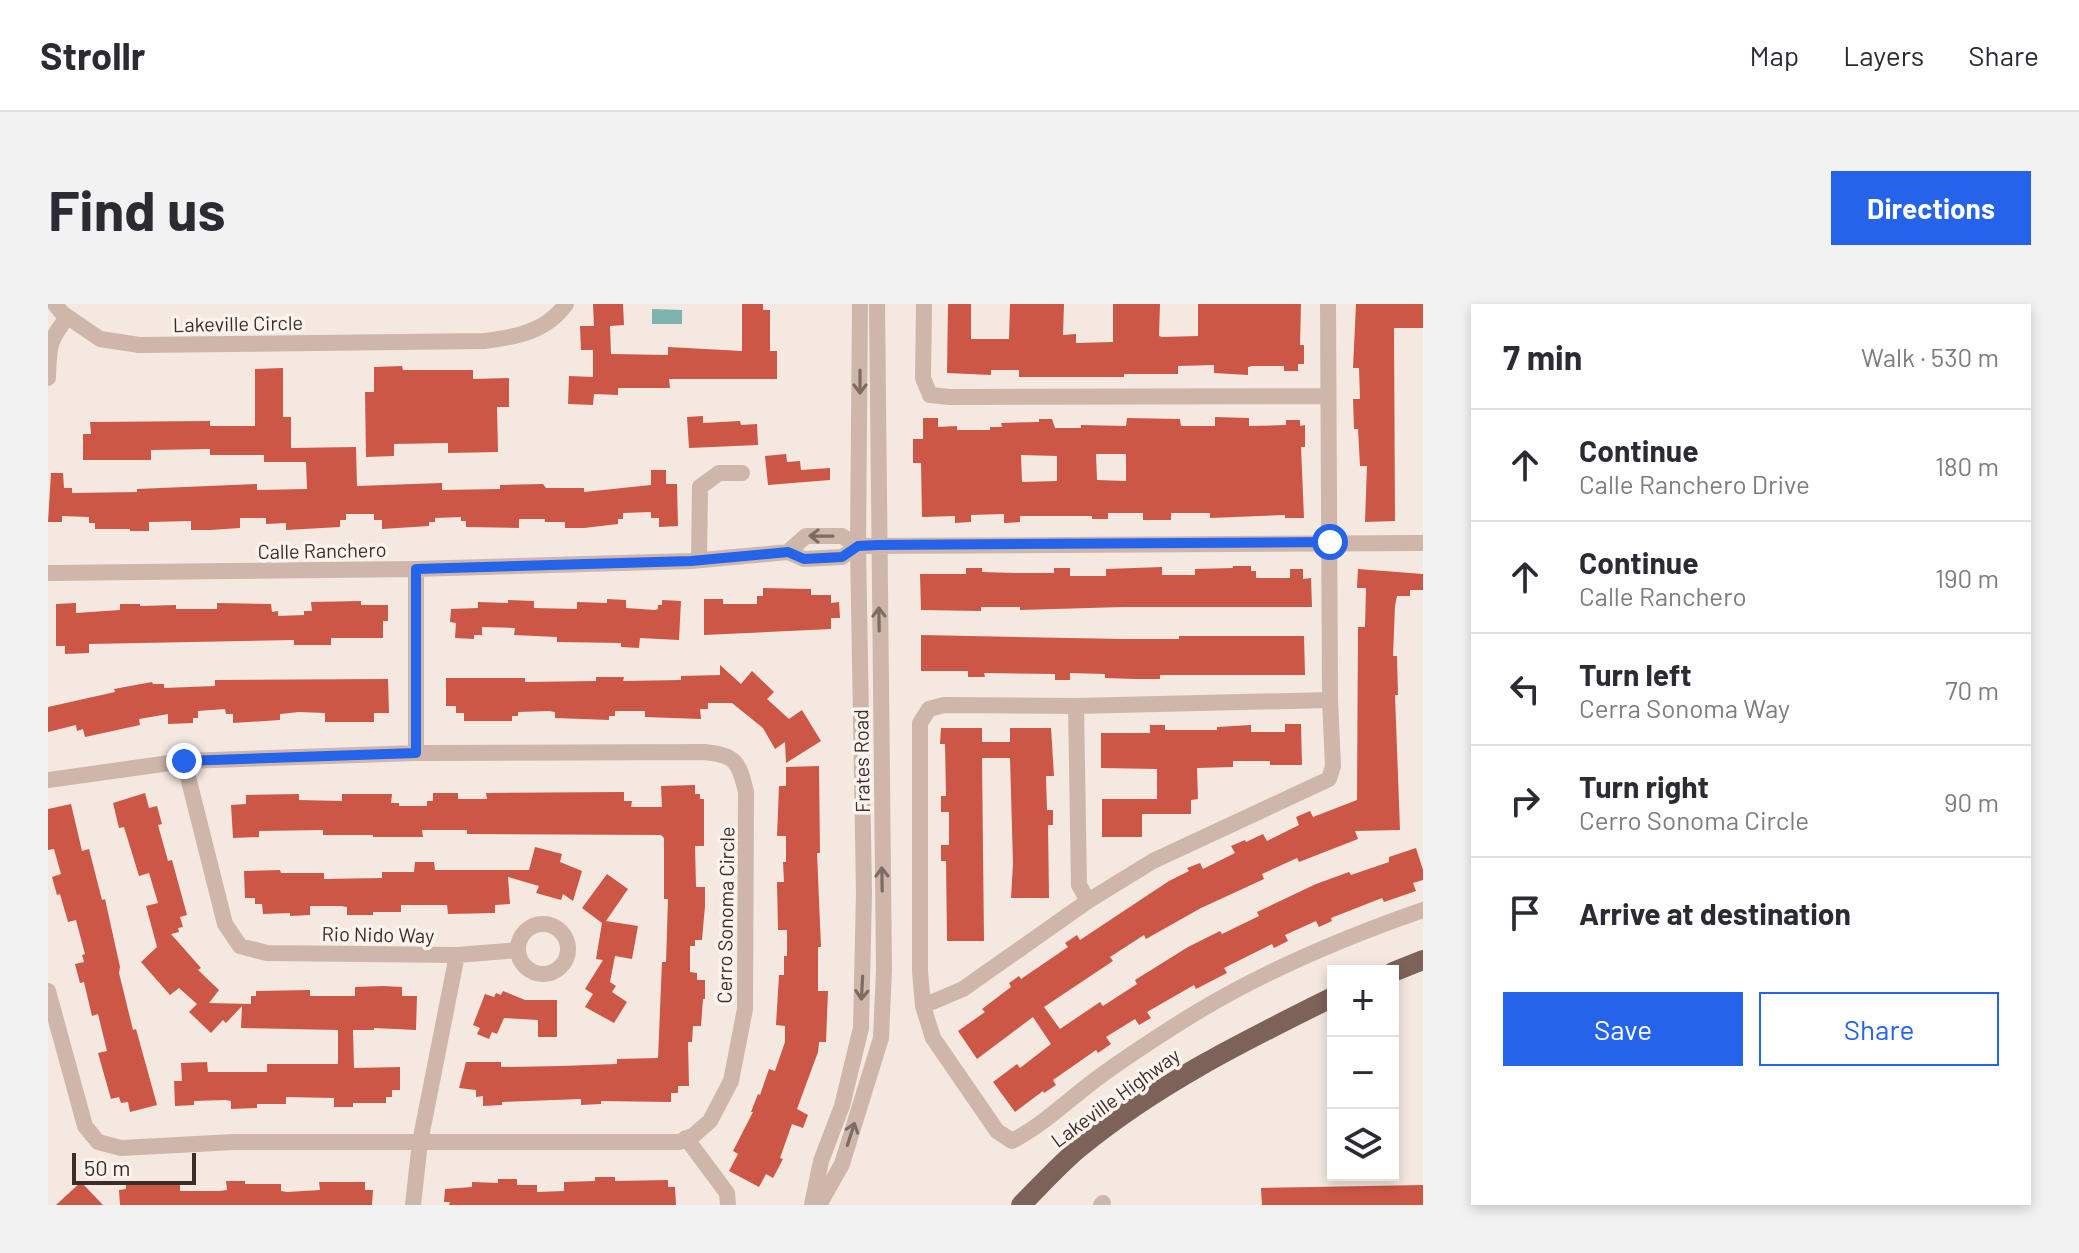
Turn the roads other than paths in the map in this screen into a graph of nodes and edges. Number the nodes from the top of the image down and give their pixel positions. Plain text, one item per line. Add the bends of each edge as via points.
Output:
1 (55, 304) edge
2 (566, 304) edge
3 (860, 304) edge
4 (877, 304) edge
5 (924, 304) edge
6 (1328, 304) edge
7 (68, 317) junction
8 (48, 378) edge
9 (1327, 396) junction
10 (742, 473) dead end
11 (1330, 542) junction
12 (1423, 543) edge
13 (877, 545) junction
14 (858, 546) junction
15 (699, 560) junction
16 (416, 569) junction
17 (48, 573) edge
18 (1330, 700) junction
19 (1076, 706) junction
20 (416, 753) junction
21 (184, 761) junction
22 (48, 780) edge
23 (1088, 901) junction
24 (1423, 910) edge
25 (518, 950) dead end
26 (457, 955) junction
27 (1423, 960) edge
28 (1399, 970) edge
29 (48, 991) edge
30 (1327, 1000) edge
31 (923, 1006) junction
32 (686, 1138) junction
33 (420, 1142) junction
34 (413, 1205) edge
35 (728, 1205) edge
36 (812, 1205) edge
37 (819, 1205) edge
38 (1021, 1205) edge

1 - 7 street, Lakeville Circle
2 - 7 street, Lakeville Circle via 541,329 484,341 139,345 100,339
3 -> 14 street, Frates Road
4 - 13 street, Frates Road
5 - 9 street via 923,378 930,395
6 - 9 street
7 - 8 street via 53,335
9 - 11 street
10 - 15 street via 719,473 700,487
11 - 12 street, Calle Ranchero
11 - 13 street, Calle Ranchero
11 - 18 street
13 - 14 street, Calle Ranchero
37 -> 13 street, Frates Road via 842,1164 881,1038
14 - 15 street, Calle Ranchero via 842,536 806,536 788,552
14 -> 36 street, Frates Road via 861,1028
15 - 16 street, Calle Ranchero
16 - 17 street, Calle Ranchero
16 - 20 street
18 - 19 street
18 - 23 street via 1329,779 1153,861
19 - 23 street via 1079,885
19 - 31 street via 944,705 929,709 920,723
20 - 21 street, Cerro Sonoma Circle
20 - 32 street, Cerro Sonoma Circle via 704,752 726,754 740,767 746,792 745,1009 731,1081 710,1121
21 - 22 street, Cerro Sonoma Circle
21 - 26 street, Rio Nido Way via 225,924 240,946 267,953
23 - 31 street via 963,989
24 - 31 street via 1321,949 1240,988 1173,1027 1012,1141 997,1131 933,1038
25 - 26 street
26 - 33 street, Rio Nido Way
27 - 28 main road
29 - 33 street via 85,1126 98,1142 121,1148
30 - 38 main road, Lakeville Highway via 1165,1086 1078,1149
32 - 33 street
32 - 35 street via 727,1193
33 - 34 street, Rio Nido Way

